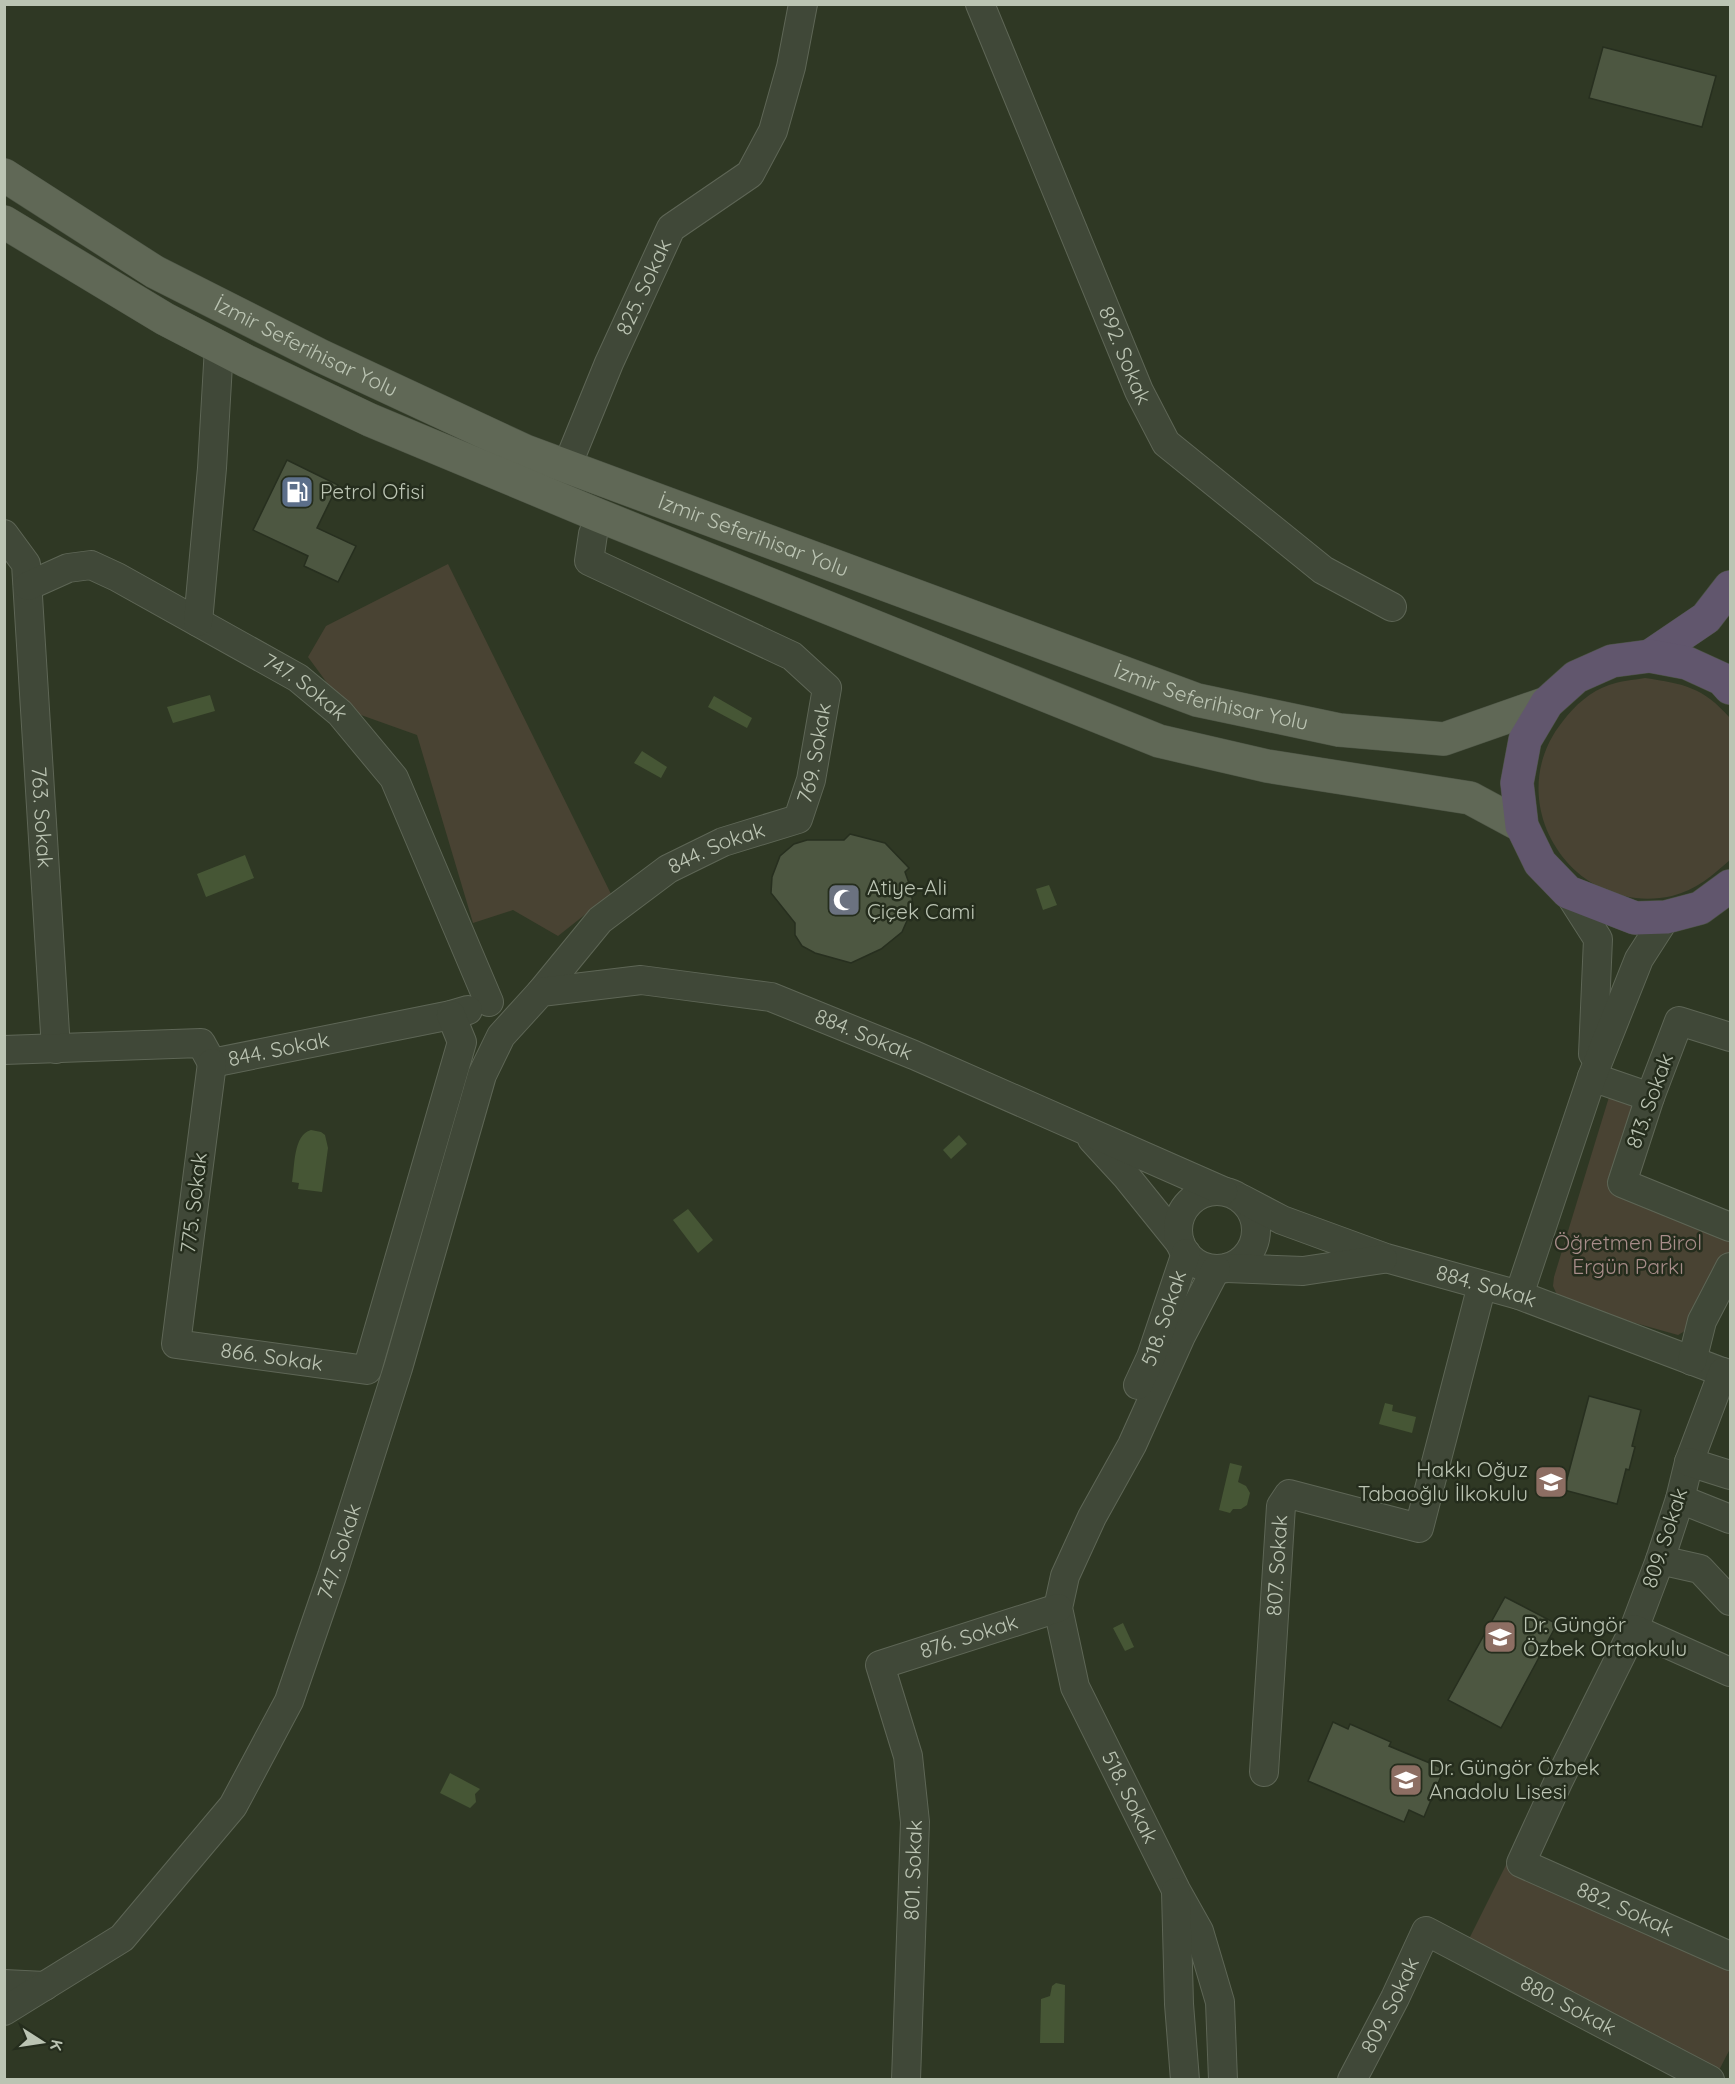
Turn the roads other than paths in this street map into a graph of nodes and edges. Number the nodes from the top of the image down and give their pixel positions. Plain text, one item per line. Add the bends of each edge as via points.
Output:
1 (802, 4) edge
2 (980, 4) edge
3 (4, 175) edge
4 (4, 222) edge
5 (219, 346) junction
6 (567, 466) junction
7 (600, 516) junction
8 (4, 534) edge
9 (28, 586) junction
10 (1731, 587) edge
11 (1392, 607) dead end
12 (198, 622) junction
13 (1650, 656) junction
14 (1731, 688) edge
15 (1547, 703) junction
16 (798, 819) joint
17 (1522, 826) junction
18 (1731, 886) edge
19 (1569, 892) junction
20 (1715, 910) edge
21 (1666, 917) junction
22 (541, 992) junction
23 (489, 1002) junction
24 (452, 1015) junction
25 (501, 1036) junction
26 (1731, 1037) edge
27 (56, 1049) junction
28 (4, 1050) edge
29 (212, 1063) junction
30 (1592, 1077) junction
31 (1650, 1097) junction
32 (1085, 1131) junction
33 (1232, 1195) junction
34 (1731, 1227) edge
35 (1183, 1248) junction
36 (1386, 1258) junction
37 (1731, 1267) edge
38 (1222, 1268) junction
39 (1482, 1285) junction
40 (1519, 1295) junction
41 (176, 1344) joint
42 (1692, 1361) junction
43 (1727, 1374) edge
44 (1689, 1462) junction
45 (1731, 1475) edge
46 (1680, 1499) junction
47 (1092, 1517) junction
48 (1731, 1519) edge
49 (1660, 1560) junction
50 (1731, 1601) edge
51 (1058, 1608) junction
52 (1634, 1629) junction
53 (880, 1665) joint
54 (1731, 1672) edge
55 (1264, 1772) dead end
56 (1521, 1863) joint
57 (1176, 1890) junction
58 (1426, 1931) joint
59 (1731, 1956) edge
60 (4, 1984) edge
61 (45, 1986) junction
62 (4, 2011) edge
63 (1731, 2074) edge
64 (906, 2079) edge
65 (1185, 2079) edge
66 (1223, 2079) edge
67 (1352, 2079) edge
68 (1710, 2079) edge
69 (1728, 2079) edge

1 - 6 street, 825. Sokak via 791,67 773,131 750,174 671,228
2 - 11 street, 892. Sokak via 1135,380 1166,443 1323,570
3 - 6 main road, İzmir Seferihisar Yolu via 155,272 321,356 525,451
4 - 5 main road, İzmir Seferihisar Yolu via 165,319
5 - 7 main road, İzmir Seferihisar Yolu via 370,420
5 - 12 street
6 - 15 main road, İzmir Seferihisar Yolu via 1197,700 1339,730 1444,739
7 - 16 street, 769. Sokak via 589,561 792,656 827,688 811,780
7 - 17 main road, İzmir Seferihisar Yolu via 1159,741 1266,766 1470,798
8 - 9 street via 26,564
9 - 12 street, 747. Sokak via 68,568 91,566
9 - 27 street, 763. Sokak
10 - 13 highway via 1706,618
12 - 23 street, 747. Sokak via 298,678 340,713 394,778
13 - 14 highway via 1687,663
13 - 15 highway via 1612,661 1576,677
15 - 17 highway via 1525,740 1517,783
16 - 22 street, 844. Sokak via 723,842 668,869 600,920
17 - 19 highway via 1540,863
18 - 20 highway
19 - 21 highway via 1635,918
19 - 30 street via 1598,939
20 - 21 highway
21 - 30 street via 1639,959
22 - 25 street
22 - 32 street, 884. Sokak via 641,980 771,997
23 - 24 street, 844. Sokak
23 - 25 street
24 - 29 street, 844. Sokak
24 - 41 street, 866. Sokak via 462,1042 366,1370
25 - 61 street, 747. Sokak via 482,1075 398,1368 289,1701 233,1806 122,1938
26 - 31 street, 813. Sokak via 1679,1020
27 - 28 street, 844. Sokak
27 - 29 street, 844. Sokak via 201,1043
29 - 41 street, 775. Sokak
30 - 31 street
30 - 40 street
31 - 34 street, 813. Sokak via 1622,1183
32 - 33 street, 884. Sokak
32 - 35 street
33 - 35 street via 1209,1191 1187,1205 1178,1230
33 - 36 street, 884. Sokak via 1282,1220
33 - 38 street via 1250,1208 1257,1232 1248,1255 1239,1263
35 - 38 street via 1194,1262
35 - 47 street, 518. Sokak via 1150,1357 1103,1469
36 - 38 street via 1303,1271
36 - 39 street, 884. Sokak
37 - 42 street via 1702,1321
38 - 47 street, 518. Sokak via 1181,1336 1132,1445
39 - 40 street, 884. Sokak
39 - 55 street, 807. Sokak via 1419,1528 1289,1494 1281,1506
40 - 42 street, 884. Sokak
42 - 43 street, 884. Sokak
43 - 44 street, 809. Sokak
44 - 45 street
44 - 46 street, 809. Sokak
46 - 48 street
46 - 49 street, 809. Sokak
47 - 51 street, 518. Sokak via 1065,1575
49 - 50 street via 1700,1569
49 - 52 street, 809. Sokak
51 - 53 street, 876. Sokak
51 - 57 street, 518. Sokak via 1075,1687
52 - 54 street
52 - 56 street, 809. Sokak
53 - 64 street, 801. Sokak via 908,1756 915,1822
56 - 59 street, 882. Sokak
57 - 65 street
57 - 66 street, 518. Sokak via 1199,1931 1220,2002
58 - 67 street, 809. Sokak
58 - 68 street, 880. Sokak
60 - 61 street
61 - 62 street, 747. Sokak
63 - 69 street

